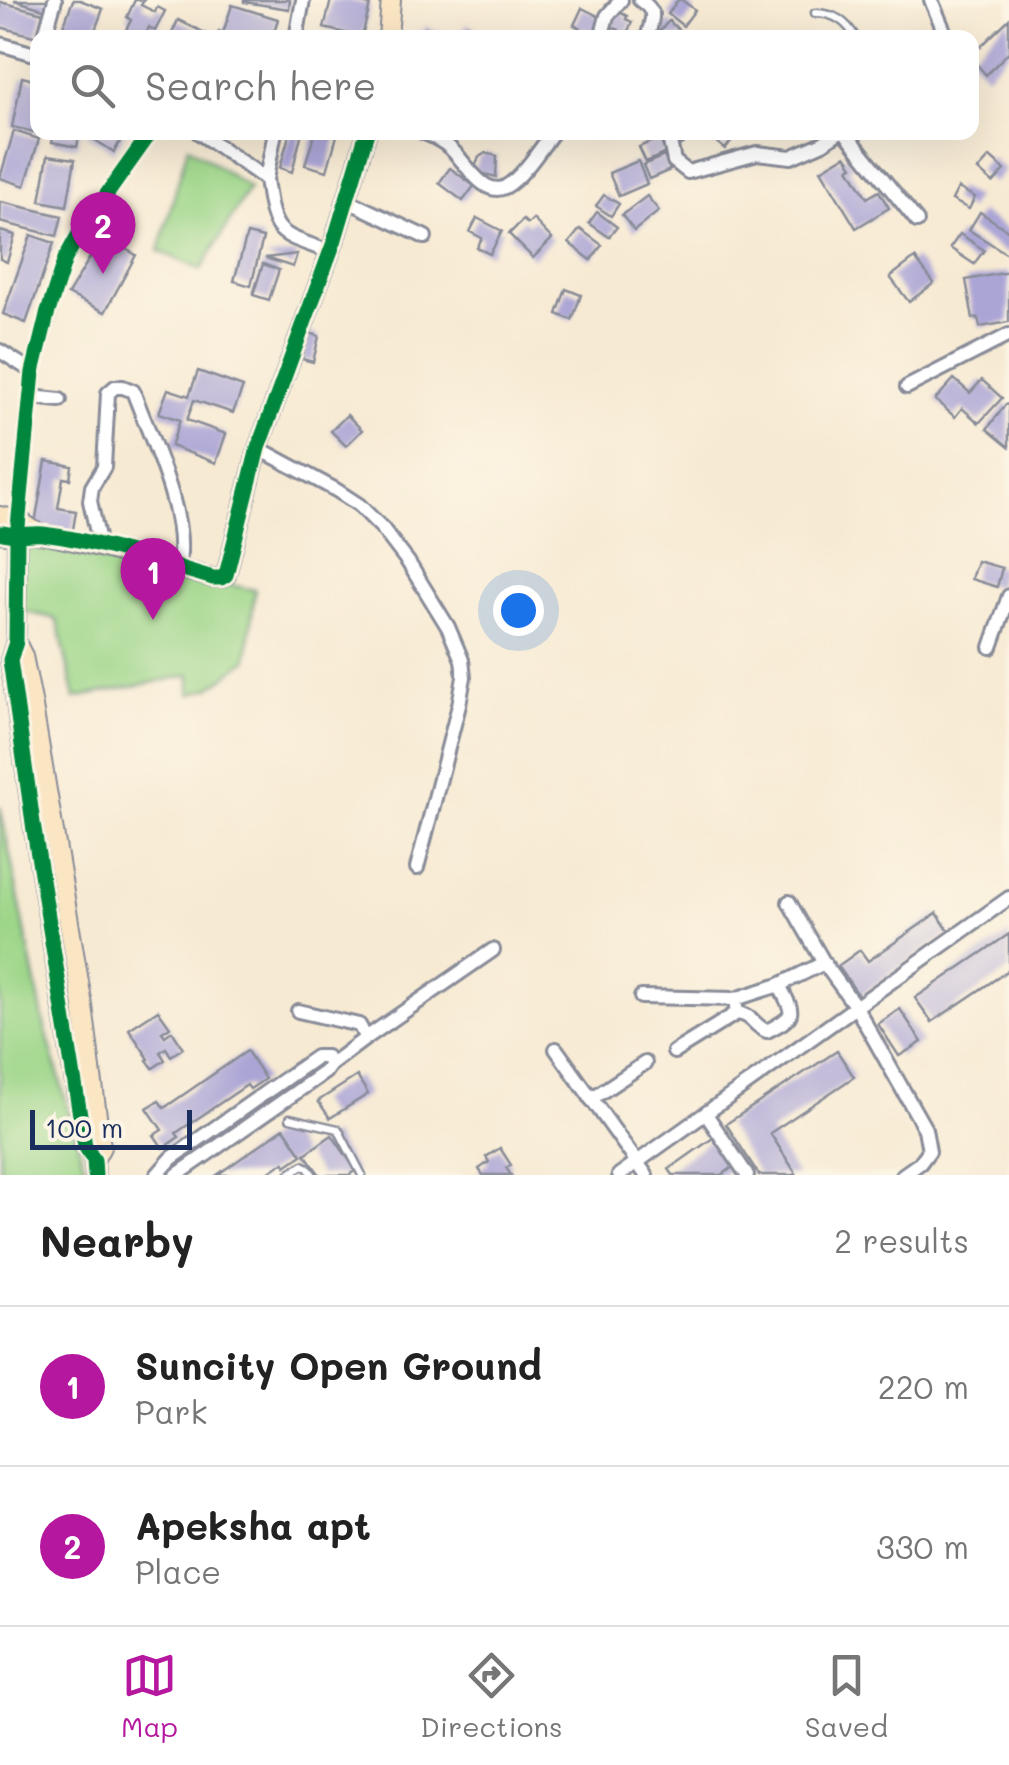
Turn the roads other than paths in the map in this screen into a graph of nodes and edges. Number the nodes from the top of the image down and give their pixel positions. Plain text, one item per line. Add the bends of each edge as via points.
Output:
1 (55, 0) edge
2 (304, 0) edge
3 (391, 0) edge
4 (622, 0) edge
5 (640, 0) edge
6 (930, 0) edge
7 (815, 13) dead end
8 (46, 30) edge
9 (298, 30) edge
10 (389, 30) edge
11 (603, 30) edge
12 (649, 30) edge
13 (851, 30) edge
14 (944, 30) edge
15 (0, 44) edge
16 (30, 54) edge
17 (145, 140) edge
18 (210, 140) edge
19 (274, 140) edge
20 (365, 140) edge
21 (441, 140) edge
22 (547, 140) edge
23 (670, 140) edge
24 (828, 140) edge
25 (849, 140) edge
26 (266, 179) junction
27 (346, 200) junction
28 (917, 220) dead end
29 (425, 237) dead end
30 (330, 252) junction
31 (1009, 336) edge
32 (0, 352) edge
33 (34, 372) junction
34 (907, 387) dead end
35 (31, 397) junction
36 (60, 400) dead end
37 (258, 448) junction
38 (0, 516) edge
39 (12, 530) edge
40 (100, 546) junction
41 (178, 568) junction
42 (1009, 596) edge
43 (991, 647) dead end
44 (417, 868) dead end
45 (1009, 898) edge
46 (789, 902) dead end
47 (493, 950) dead end
48 (824, 963) junction
49 (779, 984) junction
50 (640, 997) dead end
51 (736, 1006) junction
52 (856, 1007) junction
53 (298, 1011) dead end
54 (366, 1038) junction
55 (556, 1049) dead end
56 (674, 1052) dead end
57 (645, 1062) dead end
58 (330, 1066) junction
59 (591, 1099) junction
60 (706, 1114) junction
61 (290, 1118) dead end
62 (94, 1168) edge
63 (641, 1169) edge
64 (157, 1175) edge
65 (177, 1175) edge
66 (288, 1175) edge
67 (313, 1175) edge
68 (362, 1175) edge
69 (619, 1175) edge
70 (747, 1175) edge
71 (902, 1175) edge

1 - 8 street
2 - 9 street
3 - 10 street
4 - 11 street
5 - 12 street via 652,12
6 - 14 street
7 - 13 lane via 839,18
15 - 16 street
17 - 33 street via 65,259
18 - 26 street
19 - 26 street
20 - 27 street
21 - 22 street via 495,190 516,178
23 - 24 street via 674,161 688,172 757,153 791,156
25 - 28 street
26 - 30 street via 281,232
27 - 29 street
27 - 30 street
30 - 37 street
31 - 34 street
32 - 33 street
33 - 35 street
35 - 36 street
35 - 39 street
37 - 41 street via 226,575
37 - 44 street via 336,490 382,528 448,627 462,660 460,705
38 - 39 street
39 - 40 street
39 - 62 street via 16,635 83,1006 101,1147
40 - 41 street
40 - 41 street via 90,500 104,467 108,393 124,386 132,391 176,508
42 - 43 street
45 - 52 street
46 - 48 street
47 - 54 street
48 - 49 street
48 - 52 street
49 - 51 street
49 - 51 street via 790,1006 787,1020 763,1030
50 - 51 street
51 - 56 street
52 - 60 street
52 - 71 street via 926,1128 929,1151
53 - 54 street via 359,1025
54 - 58 street
55 - 59 street
57 - 59 street
58 - 64 street via 326,1057 316,1057
58 - 65 street
59 - 63 street
60 - 63 street
60 - 70 street
61 - 68 lane via 338,1128
63 - 69 street
66 - 67 lane via 303,1166

